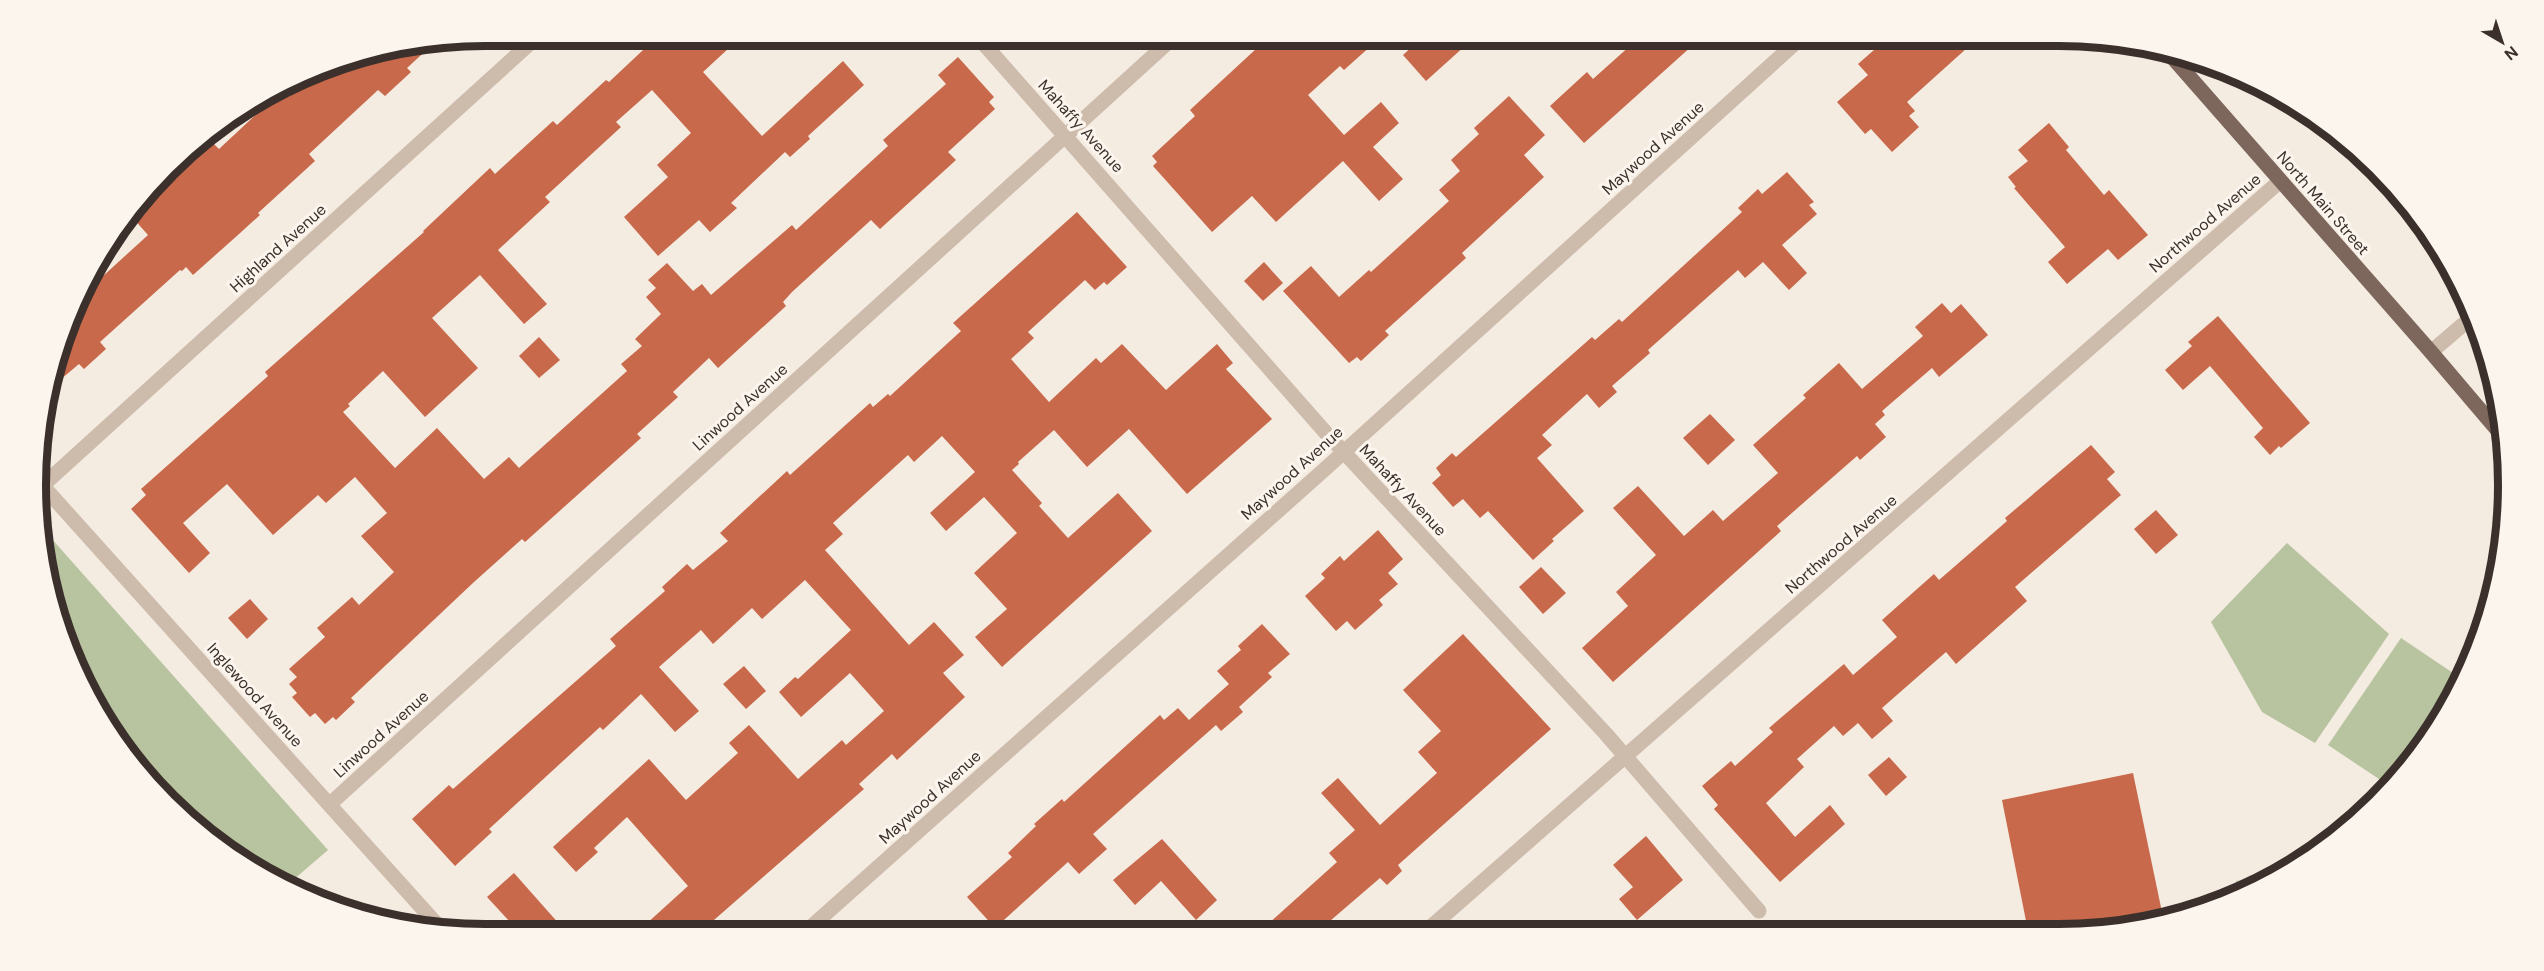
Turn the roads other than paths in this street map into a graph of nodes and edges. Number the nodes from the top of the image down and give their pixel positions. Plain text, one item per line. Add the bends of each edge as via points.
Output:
1 (527, 46) edge
2 (986, 46) edge
3 (1164, 46) edge
4 (1792, 46) edge
5 (2177, 63) edge
6 (1066, 134) junction
7 (2279, 182) junction
8 (2466, 322) edge
9 (2431, 352) junction
10 (2494, 426) edge
11 (1343, 452) junction
12 (46, 482) edge
13 (46, 491) edge
14 (1625, 757) junction
15 (330, 804) junction
16 (1759, 911) dead end
17 (434, 922) edge
18 (814, 924) edge
19 (1434, 924) edge

1 - 12 street, Highland Avenue
2 - 6 street, Mahaffy Avenue
3 - 6 street, Linwood Avenue
4 - 11 street, Maywood Avenue
5 - 7 main road, North Main Street
6 - 11 street, Mahaffy Avenue
6 - 15 street, Linwood Avenue
7 - 9 main road, North Main Street
7 - 14 street, Northwood Avenue
8 - 9 street
9 - 10 main road, North Main Street
11 - 14 street, Mahaffy Avenue
11 - 18 street, Maywood Avenue
13 - 15 street, Inglewood Avenue
14 - 16 street, Mahaffy Avenue
14 - 19 street, Northwood Avenue
15 - 17 street, Inglewood Avenue

